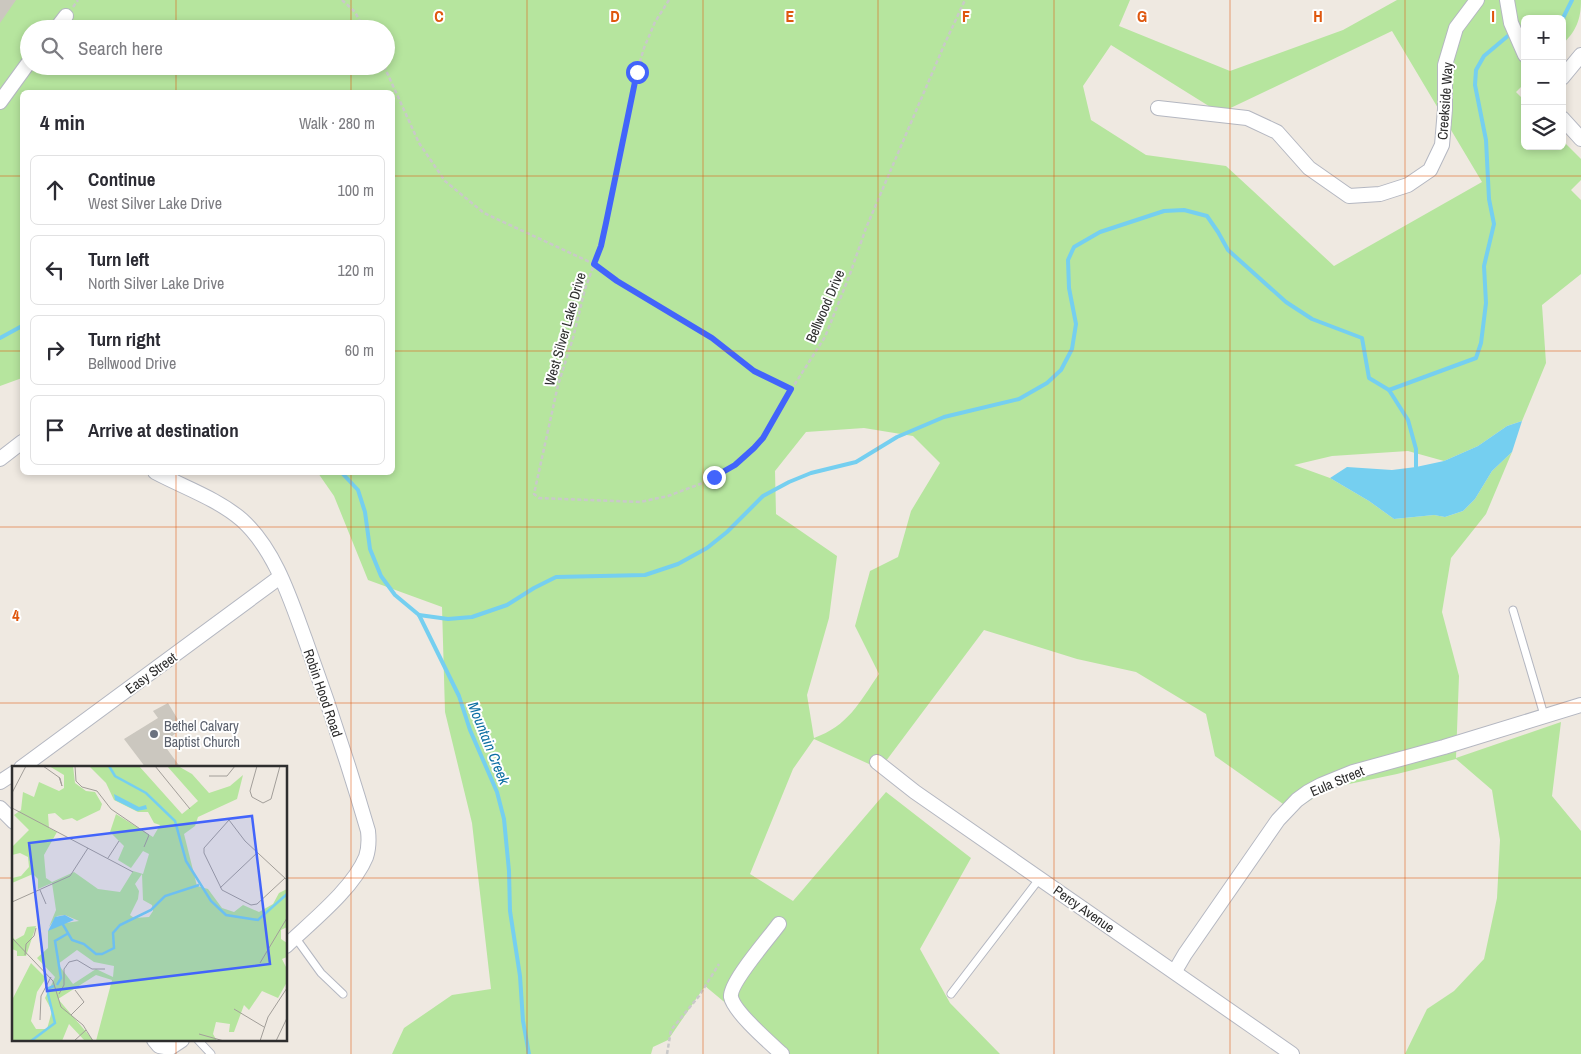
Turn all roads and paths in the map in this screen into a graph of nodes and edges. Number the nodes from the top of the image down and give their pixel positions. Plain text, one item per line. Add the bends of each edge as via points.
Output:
1 (342, 0) edge
2 (669, 0) edge
3 (965, 0) edge
4 (1477, 0) edge
5 (1507, 0) edge
6 (66, 16) dead end
7 (63, 20) edge
8 (359, 20) edge
9 (1521, 46) edge
10 (1581, 55) edge
11 (1566, 73) edge
12 (20, 74) edge
13 (389, 75) edge
14 (0, 102) edge
15 (1158, 108) dead end
16 (1566, 122) edge
17 (1581, 139) edge
18 (594, 264) junction
19 (791, 389) junction
20 (20, 444) edge
21 (0, 459) edge
22 (161, 475) edge
23 (534, 494) joint
24 (280, 578) junction
25 (1513, 610) dead end
26 (1581, 705) edge
27 (1544, 715) junction
28 (877, 762) dead end
29 (24, 766) edge
30 (12, 774) edge
31 (0, 782) edge
32 (0, 808) edge
33 (12, 820) edge
34 (1040, 878) junction
35 (779, 924) dead end
36 (291, 941) edge
37 (719, 964) dead end
38 (1175, 971) junction
39 (343, 994) dead end
40 (951, 994) dead end
41 (156, 1042) edge
42 (179, 1042) edge
43 (200, 1042) edge
44 (211, 1054) edge
45 (668, 1054) edge
46 (782, 1054) edge
47 (1292, 1054) edge

1 - 8 path
2 - 18 path, West Silver Lake Drive via 642,56 601,246
3 - 19 path, Bellwood Drive via 866,228 825,338
4 - 15 street, Creekside Way via 1456,28 1445,65 1442,145 1430,170 1408,185 1380,194 1349,196 1309,168 1277,132 1247,118
5 - 9 street via 1511,22
6 - 7 street
10 - 11 street
12 - 14 street
13 - 18 path via 419,143 445,181 484,214
16 - 17 street
18 - 19 path via 712,338 754,371
18 - 23 path, West Silver Lake Drive via 558,385
19 - 23 path, Bellwood Drive via 754,448 735,465 700,484 640,502 540,498
20 - 21 street
22 - 24 street, Robin Hood Road via 240,519 270,556
24 - 29 street, Easy Street
24 - 36 street, Robin Hood Road via 318,674 368,830 369,842 363,862 344,890
25 - 27 lane
26 - 27 street, Eula Street
27 - 38 street, Eula Street via 1353,772 1308,792 1288,809 1268,834
28 - 34 street, Percy Avenue via 914,792
30 - 31 street
32 - 33 street
34 - 38 street, Percy Avenue
34 - 40 lane
35 - 46 street via 734,983 732,997 736,1007
36 - 39 lane
37 - 45 path via 699,996 671,1030
38 - 47 street, Percy Avenue
41 - 42 street via 170,1048
43 - 44 lane

